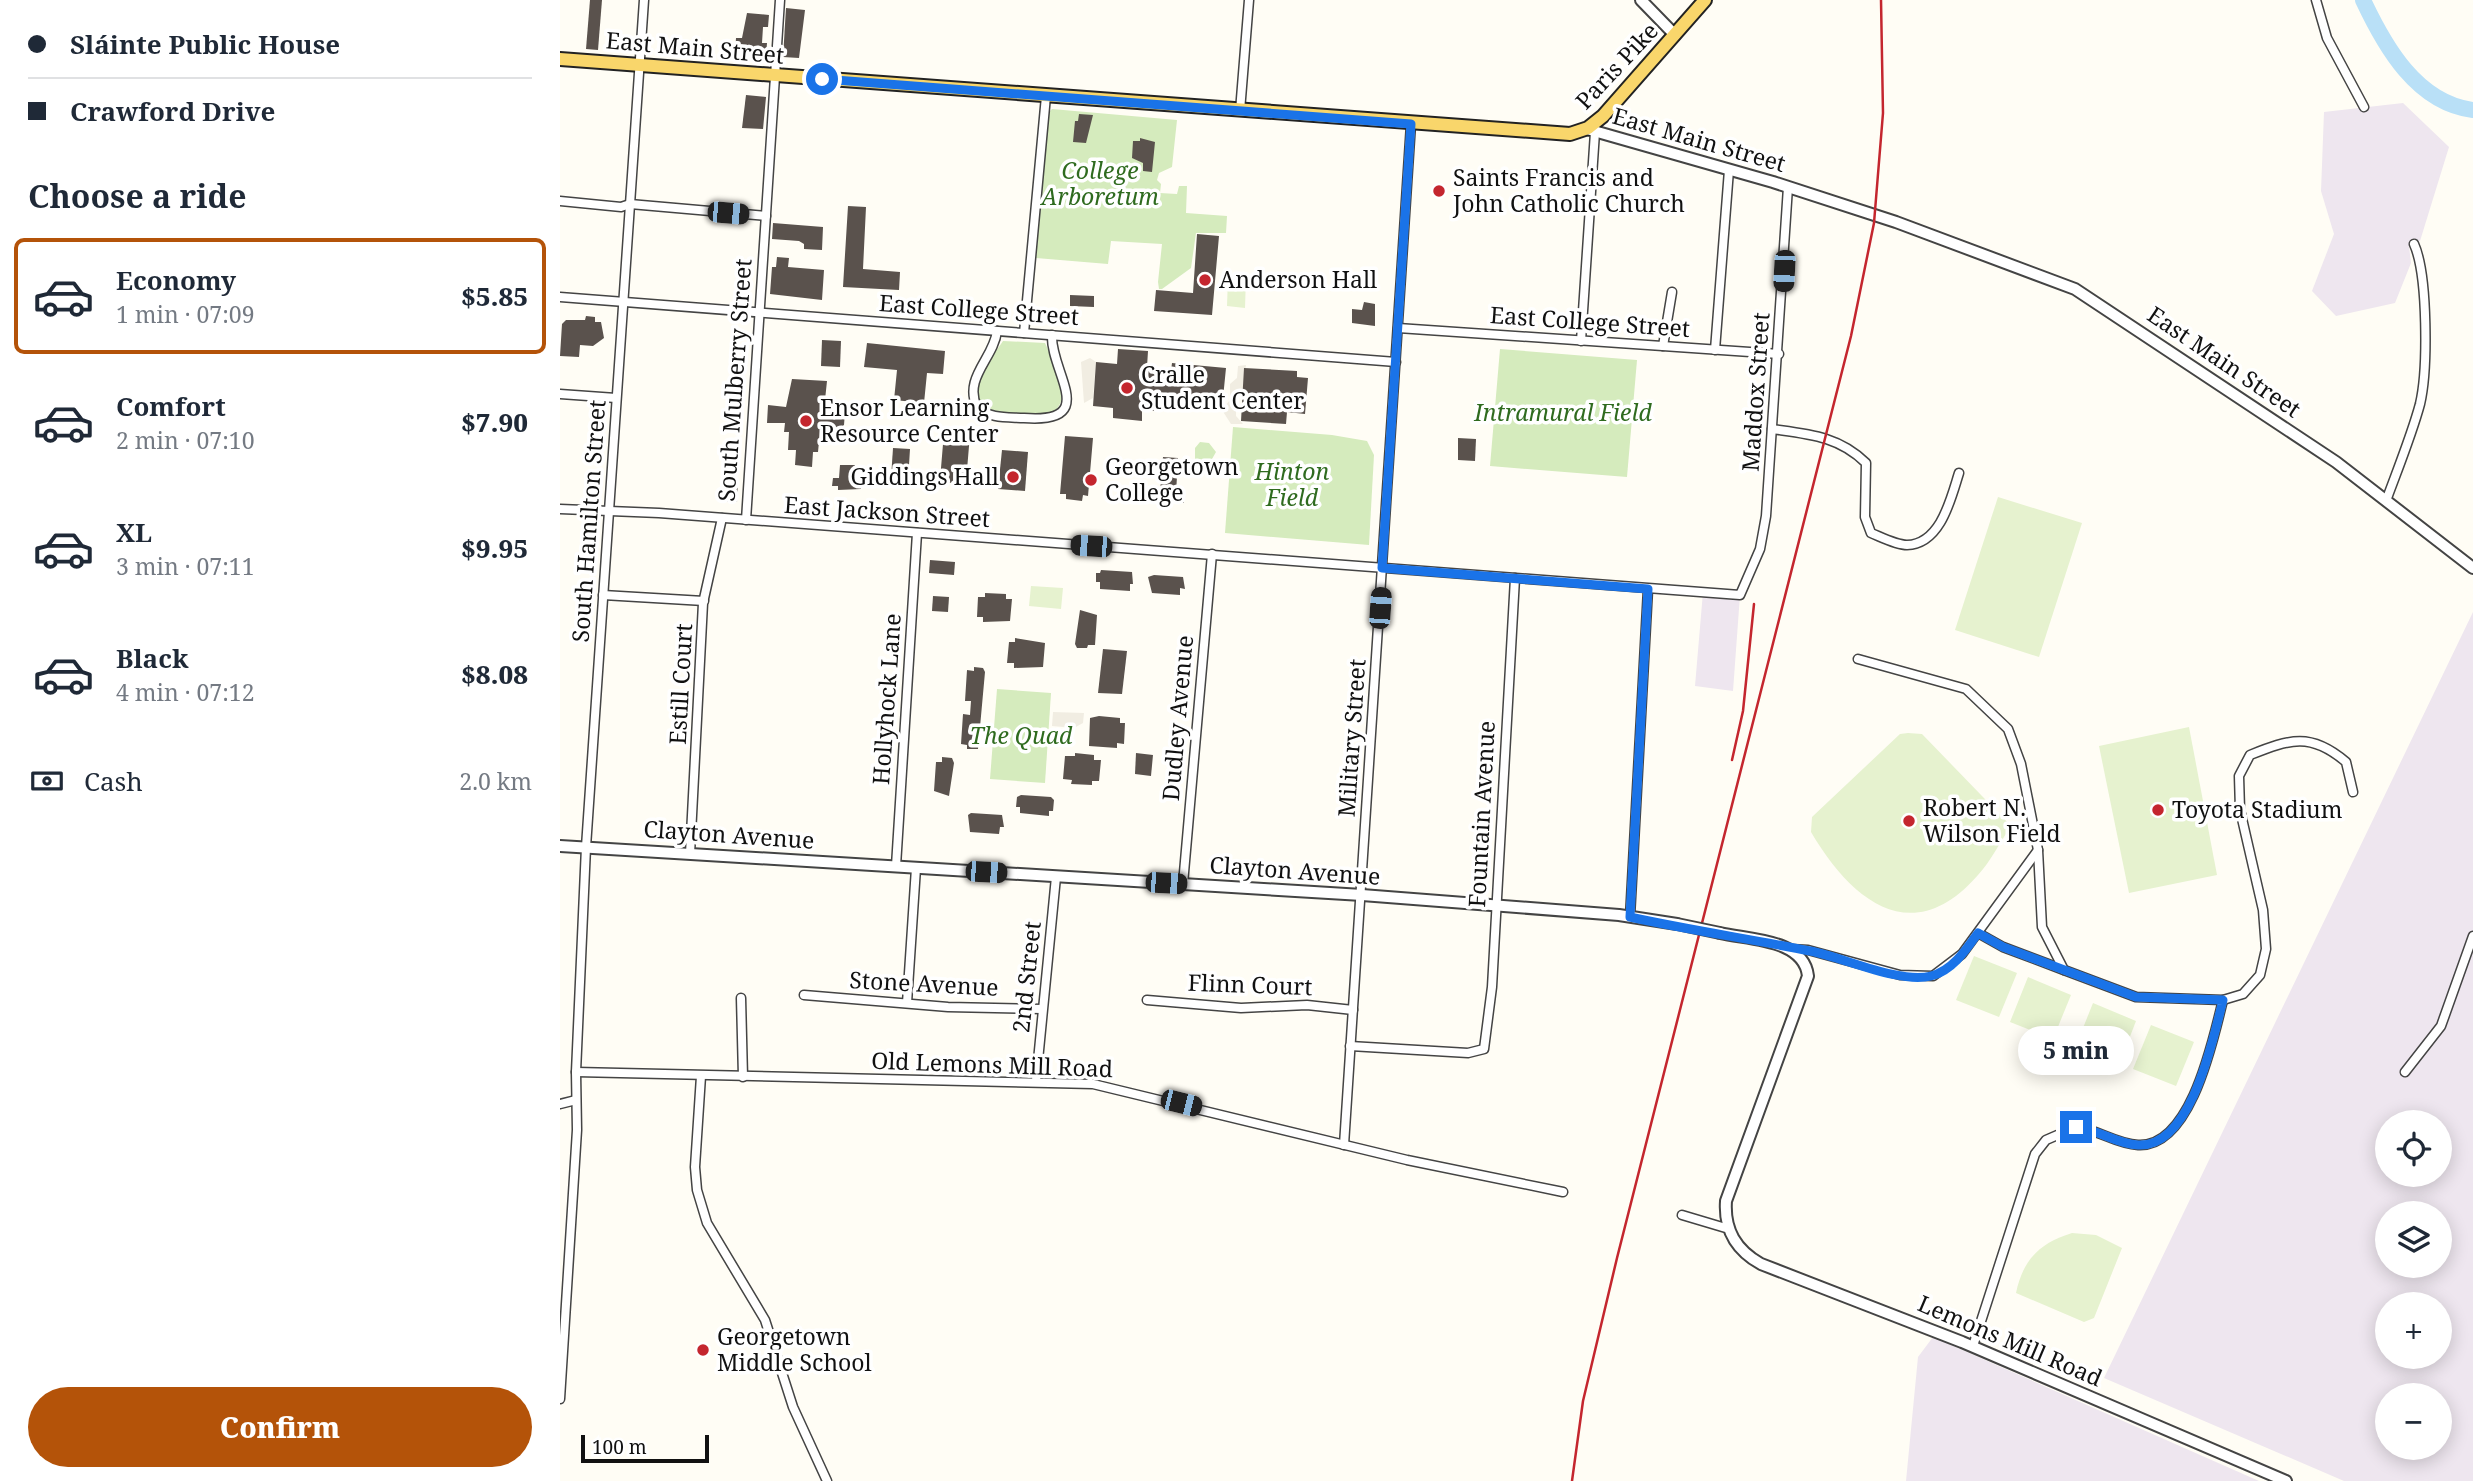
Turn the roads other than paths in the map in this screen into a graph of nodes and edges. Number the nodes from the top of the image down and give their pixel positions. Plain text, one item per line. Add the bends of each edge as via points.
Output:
1 (644, 0) edge
2 (780, 0) edge
3 (1249, 0) edge
4 (1641, 0) edge
5 (1705, 0) edge
6 (2316, 0) edge
7 (1675, 35) junction
8 (560, 59) edge
9 (640, 65) junction
10 (775, 76) junction
11 (1046, 96) junction
12 (2364, 107) dead end
13 (1240, 111) junction
14 (1411, 124) junction
15 (1591, 131) junction
16 (1729, 170) junction
17 (1788, 187) junction
18 (560, 201) edge
19 (630, 204) junction
20 (765, 216) junction
21 (2414, 244) dead end
22 (1672, 292) dead end
23 (560, 297) edge
24 (624, 301) junction
25 (758, 312) junction
26 (1398, 328) junction
27 (997, 331) junction
28 (1024, 333) junction
29 (1052, 335) junction
30 (1581, 341) junction
31 (1663, 346) junction
32 (1715, 350) junction
33 (1779, 354) junction
34 (1396, 362) junction
35 (560, 394) edge
36 (616, 398) junction
37 (1772, 429) junction
38 (1959, 473) dead end
39 (2386, 501) junction
40 (560, 509) edge
41 (608, 511) junction
42 (722, 518) junction
43 (746, 520) junction
44 (917, 533) junction
45 (1212, 554) junction
46 (1382, 568) junction
47 (2473, 568) edge
48 (1515, 578) junction
49 (1648, 589) junction
50 (603, 594) junction
51 (1740, 595) joint
52 (704, 601) junction
53 (1858, 659) dead end
54 (2353, 792) dead end
55 (560, 846) edge
56 (586, 847) junction
57 (2038, 850) junction
58 (691, 854) junction
59 (896, 866) junction
60 (916, 868) junction
61 (1056, 877) junction
62 (1183, 884) junction
63 (1362, 895) junction
64 (1495, 907) junction
65 (1630, 917) junction
66 (1978, 933) junction
67 (2473, 936) edge
68 (1790, 949) junction
69 (2064, 970) junction
70 (804, 995) dead end
71 (741, 998) dead end
72 (1147, 1000) dead end
73 (2223, 1000) junction
74 (907, 1003) junction
75 (1042, 1009) junction
76 (1353, 1010) junction
77 (1350, 1046) junction
78 (576, 1072) junction
79 (2404, 1072) dead end
80 (701, 1076) junction
81 (743, 1077) junction
82 (1036, 1081) junction
83 (576, 1100) junction
84 (560, 1104) edge
85 (1344, 1144) junction
86 (1563, 1192) dead end
87 (1682, 1215) dead end
88 (1729, 1229) junction
89 (1973, 1346) junction
90 (560, 1399) edge
91 (827, 1481) edge
92 (2286, 1481) edge

1 - 9 street, South Hamilton Street
2 - 10 street, South Mulberry Street
3 - 13 street
4 - 7 street
5 - 7 main road, Paris Pike
6 - 12 street via 2327,38
7 - 15 main road, Paris Pike
8 - 9 main road, East Main Street
9 - 10 main road, East Main Street
9 - 19 street, South Hamilton Street
10 - 11 main road, East Main Street
10 - 20 street, South Mulberry Street
11 - 13 main road, East Main Street
11 - 28 street
13 - 14 main road, East Main Street
14 - 15 main road, East Main Street via 1541,134
14 - 26 street, Military Street
15 - 16 street, East Main Street
15 - 30 street
16 - 17 street, East Main Street
16 - 32 street
17 - 33 street, Maddox Street
17 - 39 street, East Main Street via 2076,289 2336,462
18 - 19 street
19 - 20 street
19 - 24 street, South Hamilton Street
20 - 25 street, South Mulberry Street
21 - 39 street via 2422,265 2423,383
22 - 31 street
23 - 24 street, East College Street
24 - 25 street, East College Street
24 - 36 street, South Hamilton Street
25 - 27 street, East College Street
25 - 43 street, South Mulberry Street
26 - 30 street, East College Street
26 - 34 street, Military Street
27 - 28 street, East College Street
27 - 29 street via 996,343 974,382 974,395 977,407 997,417 1043,419 1062,409 1067,390 1051,347
28 - 29 street, East College Street
29 - 34 street, East College Street
30 - 31 street, East College Street
31 - 32 street, East College Street
32 - 33 street, East College Street
33 - 37 street, Maddox Street
34 - 46 street, Military Street
35 - 36 street
36 - 41 street, South Hamilton Street
37 - 38 street via 1826,436 1853,450 1866,463 1865,517 1871,533 1905,545 1920,542 1936,529
37 - 51 street, Maddox Street via 1760,550
39 - 47 street, East Main Street
40 - 41 street, East Jackson Street
41 - 42 street, East Jackson Street
41 - 50 street, South Hamilton Street
42 - 43 street, East Jackson Street
42 - 52 street, Estill Court
43 - 44 street, East Jackson Street
44 - 45 street, East Jackson Street
44 - 59 street, Hollyhock Lane
45 - 46 street, East Jackson Street
45 - 62 street, Dudley Avenue
46 - 48 street, East Jackson Street
46 - 63 street, Military Street
48 - 49 street, East Jackson Street
48 - 64 street, Fountain Avenue
49 - 51 street, East Jackson Street
49 - 65 street
50 - 52 street
50 - 56 street, South Hamilton Street
52 - 58 street, Estill Court
53 - 57 street via 1966,689 2008,729 2021,764
54 - 73 street via 2347,762 2320,743 2278,744 2250,755 2239,776 2240,810 2263,910 2266,949 2260,975 2243,994
55 - 56 street, Clayton Avenue
56 - 58 street, Clayton Avenue
56 - 78 street, South Hamilton Street
57 - 66 street
57 - 69 street via 2042,927
58 - 59 street, Clayton Avenue
59 - 60 street, Clayton Avenue
60 - 61 street, Clayton Avenue
60 - 74 street
61 - 62 street, Clayton Avenue
61 - 75 street, 2nd Street
62 - 63 street, Clayton Avenue
63 - 64 street, Clayton Avenue
63 - 76 street, Military Street
64 - 65 street, Clayton Avenue
64 - 77 street, Fountain Avenue via 1492,987 1481,1051
65 - 68 street, Clayton Avenue, bridge
66 - 68 street via 1944,970 1921,977
66 - 69 street
67 - 79 street via 2441,1026
68 - 88 street via 1807,966 1804,991 1728,1192 1725,1212
69 - 73 street via 2136,997
70 - 74 street, Stone Avenue
71 - 81 street
72 - 76 street, Flinn Court
73 - 89 street via 2199,1080 2177,1127 2169,1134 2139,1145 2076,1127 2046,1140 2035,1154
74 - 75 street, Stone Avenue
75 - 82 street, 2nd Street
76 - 77 street, Military Street
77 - 85 street, Military Street
78 - 80 street, Old Lemons Mill Road
78 - 83 street, South Hamilton Street
80 - 81 street, Old Lemons Mill Road
80 - 91 street via 696,1191 707,1223 765,1320 793,1407
81 - 82 street, Old Lemons Mill Road
82 - 85 street, Old Lemons Mill Road via 1127,1090
83 - 84 street
83 - 90 street, South Hamilton Street
85 - 86 street, Old Lemons Mill Road
87 - 88 street
88 - 89 street, Lemons Mill Road via 1741,1250 1761,1264
89 - 92 street, Lemons Mill Road

